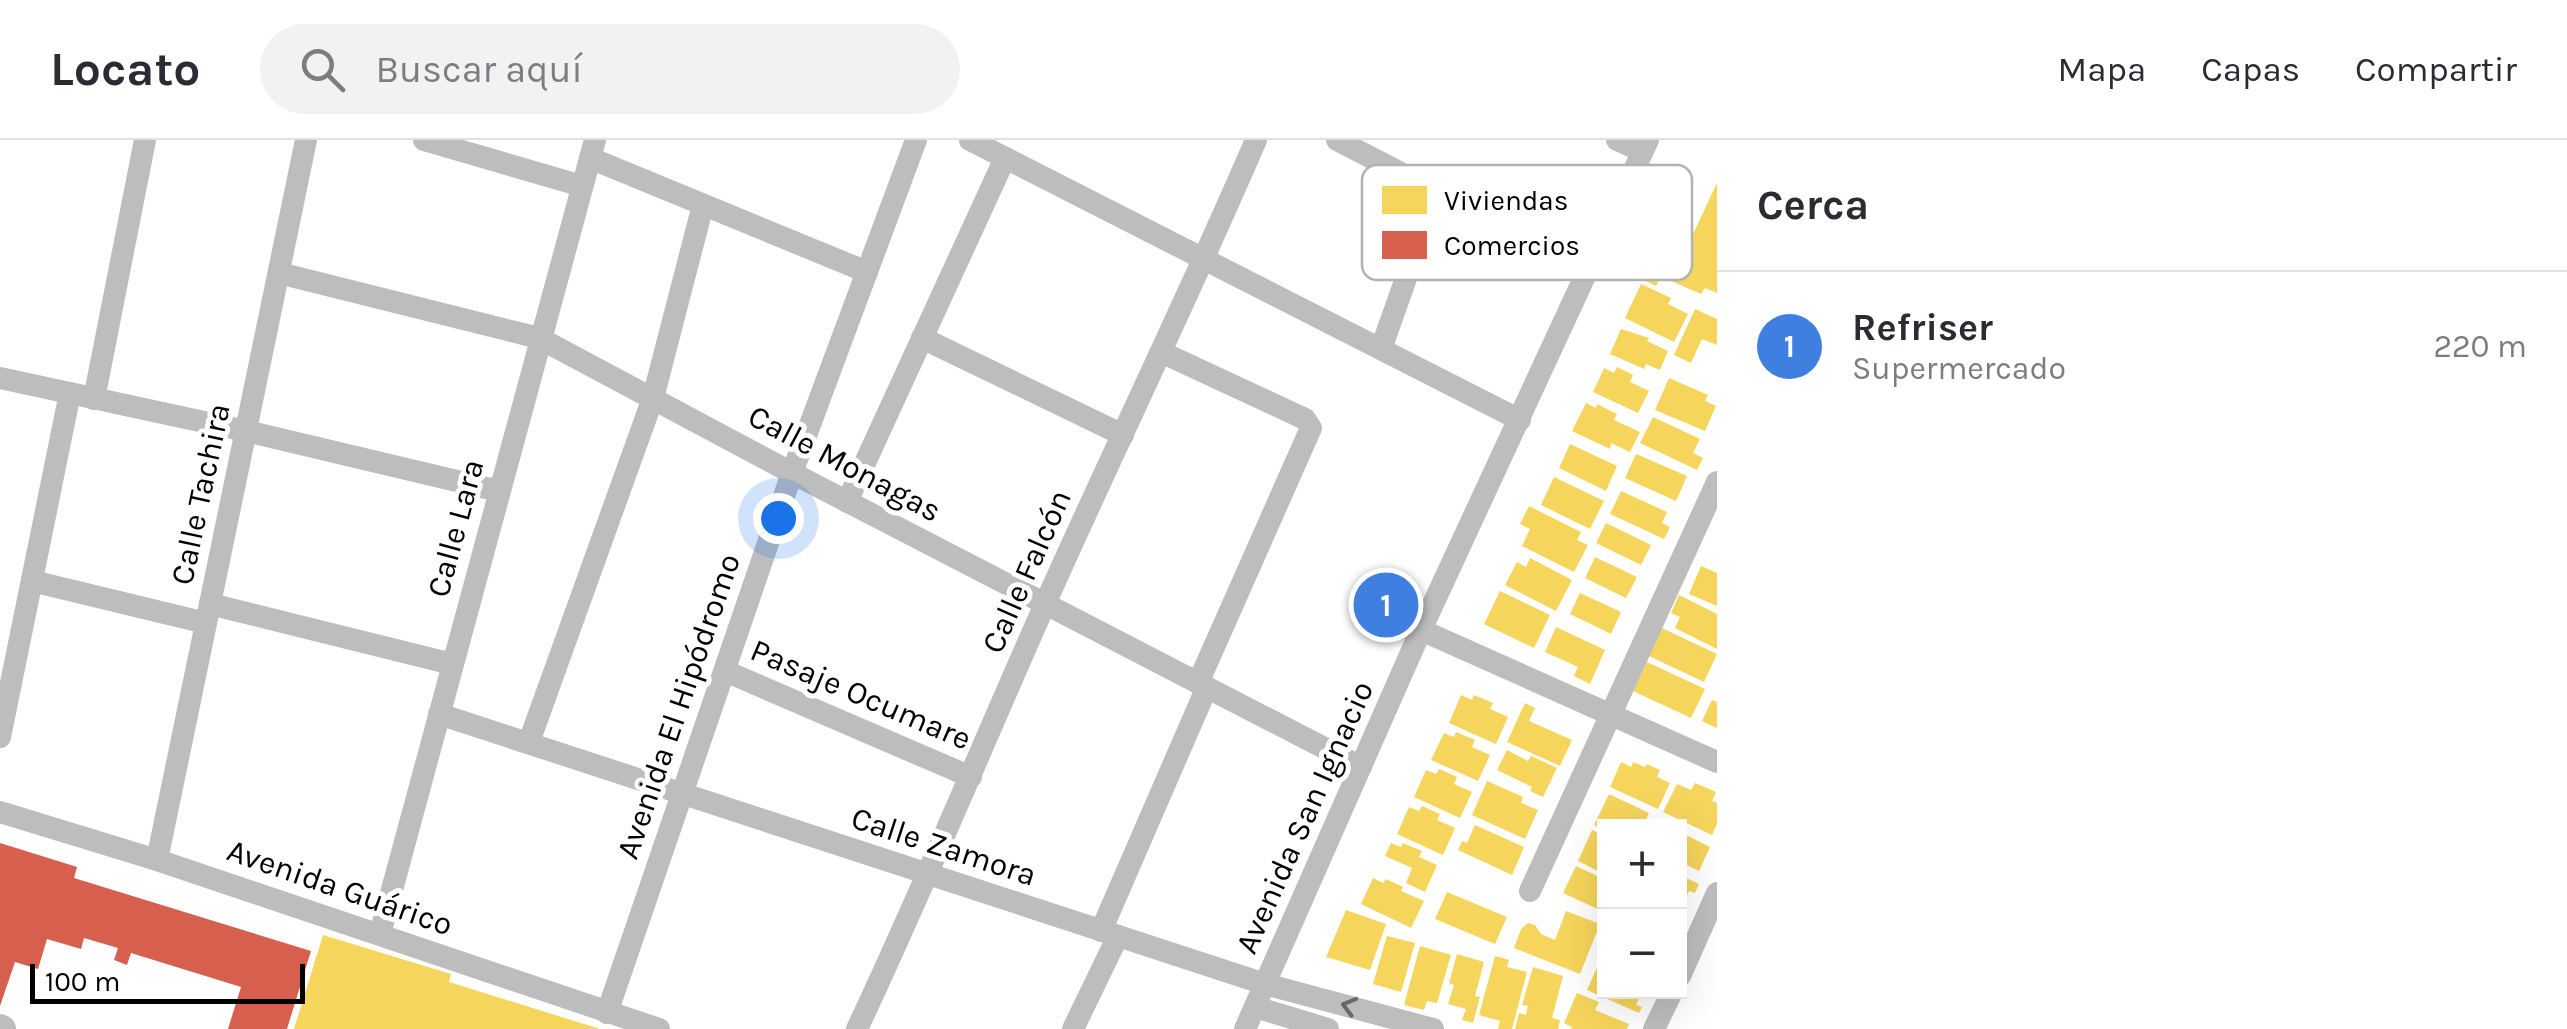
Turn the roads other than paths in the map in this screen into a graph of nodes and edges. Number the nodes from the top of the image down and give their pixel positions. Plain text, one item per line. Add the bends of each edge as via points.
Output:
1 (145, 140) edge
2 (306, 140) edge
3 (424, 140) edge
4 (916, 140) edge
5 (970, 140) edge
6 (1256, 140) edge
7 (1336, 140) edge
8 (1617, 140) edge
9 (1645, 146) edge
10 (592, 149) edge
11 (1005, 158) junction
12 (1385, 165) edge
13 (582, 186) junction
14 (703, 204) junction
15 (1204, 261) junction
16 (867, 272) junction
17 (279, 273) junction
18 (1405, 280) edge
19 (1584, 280) edge
20 (538, 338) junction
21 (922, 338) junction
22 (1381, 349) junction
23 (1161, 352) junction
24 (0, 378) edge
25 (70, 393) junction
26 (653, 398) junction
27 (94, 399) junction
28 (1520, 420) junction
29 (246, 430) junction
30 (1123, 435) junction
31 (792, 473) junction
32 (1717, 482) edge
33 (499, 491) junction
34 (847, 502) junction
35 (32, 580) junction
36 (1046, 603) junction
37 (208, 613) junction
38 (1421, 630) junction
39 (452, 664) junction
40 (724, 671) junction
41 (1203, 685) junction
42 (438, 714) junction
43 (1609, 716) junction
44 (0, 737) edge
45 (529, 742) junction
46 (1717, 762) edge
47 (1361, 767) junction
48 (971, 776) junction
49 (682, 794) junction
50 (0, 812) edge
51 (158, 860) junction
52 (929, 875) junction
53 (1530, 891) dead end
54 (1717, 893) edge
55 (1711, 921) edge
56 (380, 934) junction
57 (1110, 934) junction
58 (1687, 964) edge
59 (1266, 984) junction
60 (1669, 999) edge
61 (607, 1013) junction
62 (1250, 1018) edge
63 (659, 1029) edge
64 (856, 1029) edge
65 (1073, 1029) edge
66 (1328, 1029) edge
67 (1433, 1029) edge
68 (1654, 1029) edge

1 - 27 street
2 - 17 street, Calle Tachira
3 - 13 street
4 - 16 street, Avenida El Hipódromo
5 - 11 street
6 - 15 street, Calle Falcón
7 - 12 street
8 - 9 street
10 - 13 street, Calle Lara
10 - 14 street
11 - 15 street
11 - 21 street
13 - 20 street, Calle Lara
14 - 16 street
14 - 26 street
15 - 22 street
15 - 23 street, Calle Falcón
16 - 31 street, Avenida El Hipódromo
17 - 20 street, Calle Monagas
17 - 29 street, Calle Tachira
18 - 22 street
19 - 28 street, Avenida San Ignacio
20 - 26 street, Calle Monagas
20 - 33 street, Calle Lara
21 - 30 street
21 - 34 street
22 - 28 street
23 - 30 street, Calle Falcón
23 - 41 street via 1305,419 1311,428
24 - 25 street
25 - 27 street
25 - 35 street
26 - 31 street, Calle Monagas
26 - 45 street
27 - 29 street
28 - 38 street, Avenida San Ignacio
29 - 33 street
29 - 37 street, Calle Tachira
30 - 36 street, Calle Falcón
31 - 34 street, Calle Monagas
31 - 40 street, Avenida El Hipódromo
32 - 43 street
33 - 39 street, Calle Lara
34 - 36 street, Calle Monagas
35 - 37 street
35 - 44 street
36 - 41 street, Calle Monagas
36 - 48 street, Calle Falcón
37 - 39 street
37 - 51 street, Calle Tachira
38 - 43 street
38 - 47 street, Avenida San Ignacio
39 - 42 street, Calle Lara
40 - 48 street, Pasaje Ocumare
40 - 49 street, Avenida El Hipódromo
41 - 47 street, Calle Monagas
41 - 57 street
42 - 45 street, Calle Zamora
42 - 56 street, Calle Lara
43 - 46 street
43 - 53 street
45 - 49 street, Calle Zamora
47 - 59 street, Avenida San Ignacio
48 - 52 street, Calle Falcón
49 - 52 street, Calle Zamora
49 - 61 street, Avenida El Hipódromo
50 - 51 street, Avenida Guárico
51 - 56 street, Avenida Guárico
52 - 57 street, Calle Zamora
52 - 64 street, Calle Falcón
54 - 55 street
55 - 58 street
56 - 61 street, Avenida Guárico
57 - 59 street, Calle Zamora
57 - 65 street
59 - 62 street, Avenida San Ignacio
67 -> 59 street, Calle Zamora
60 - 68 street
61 - 63 street, Avenida Guárico
62 - 66 street

